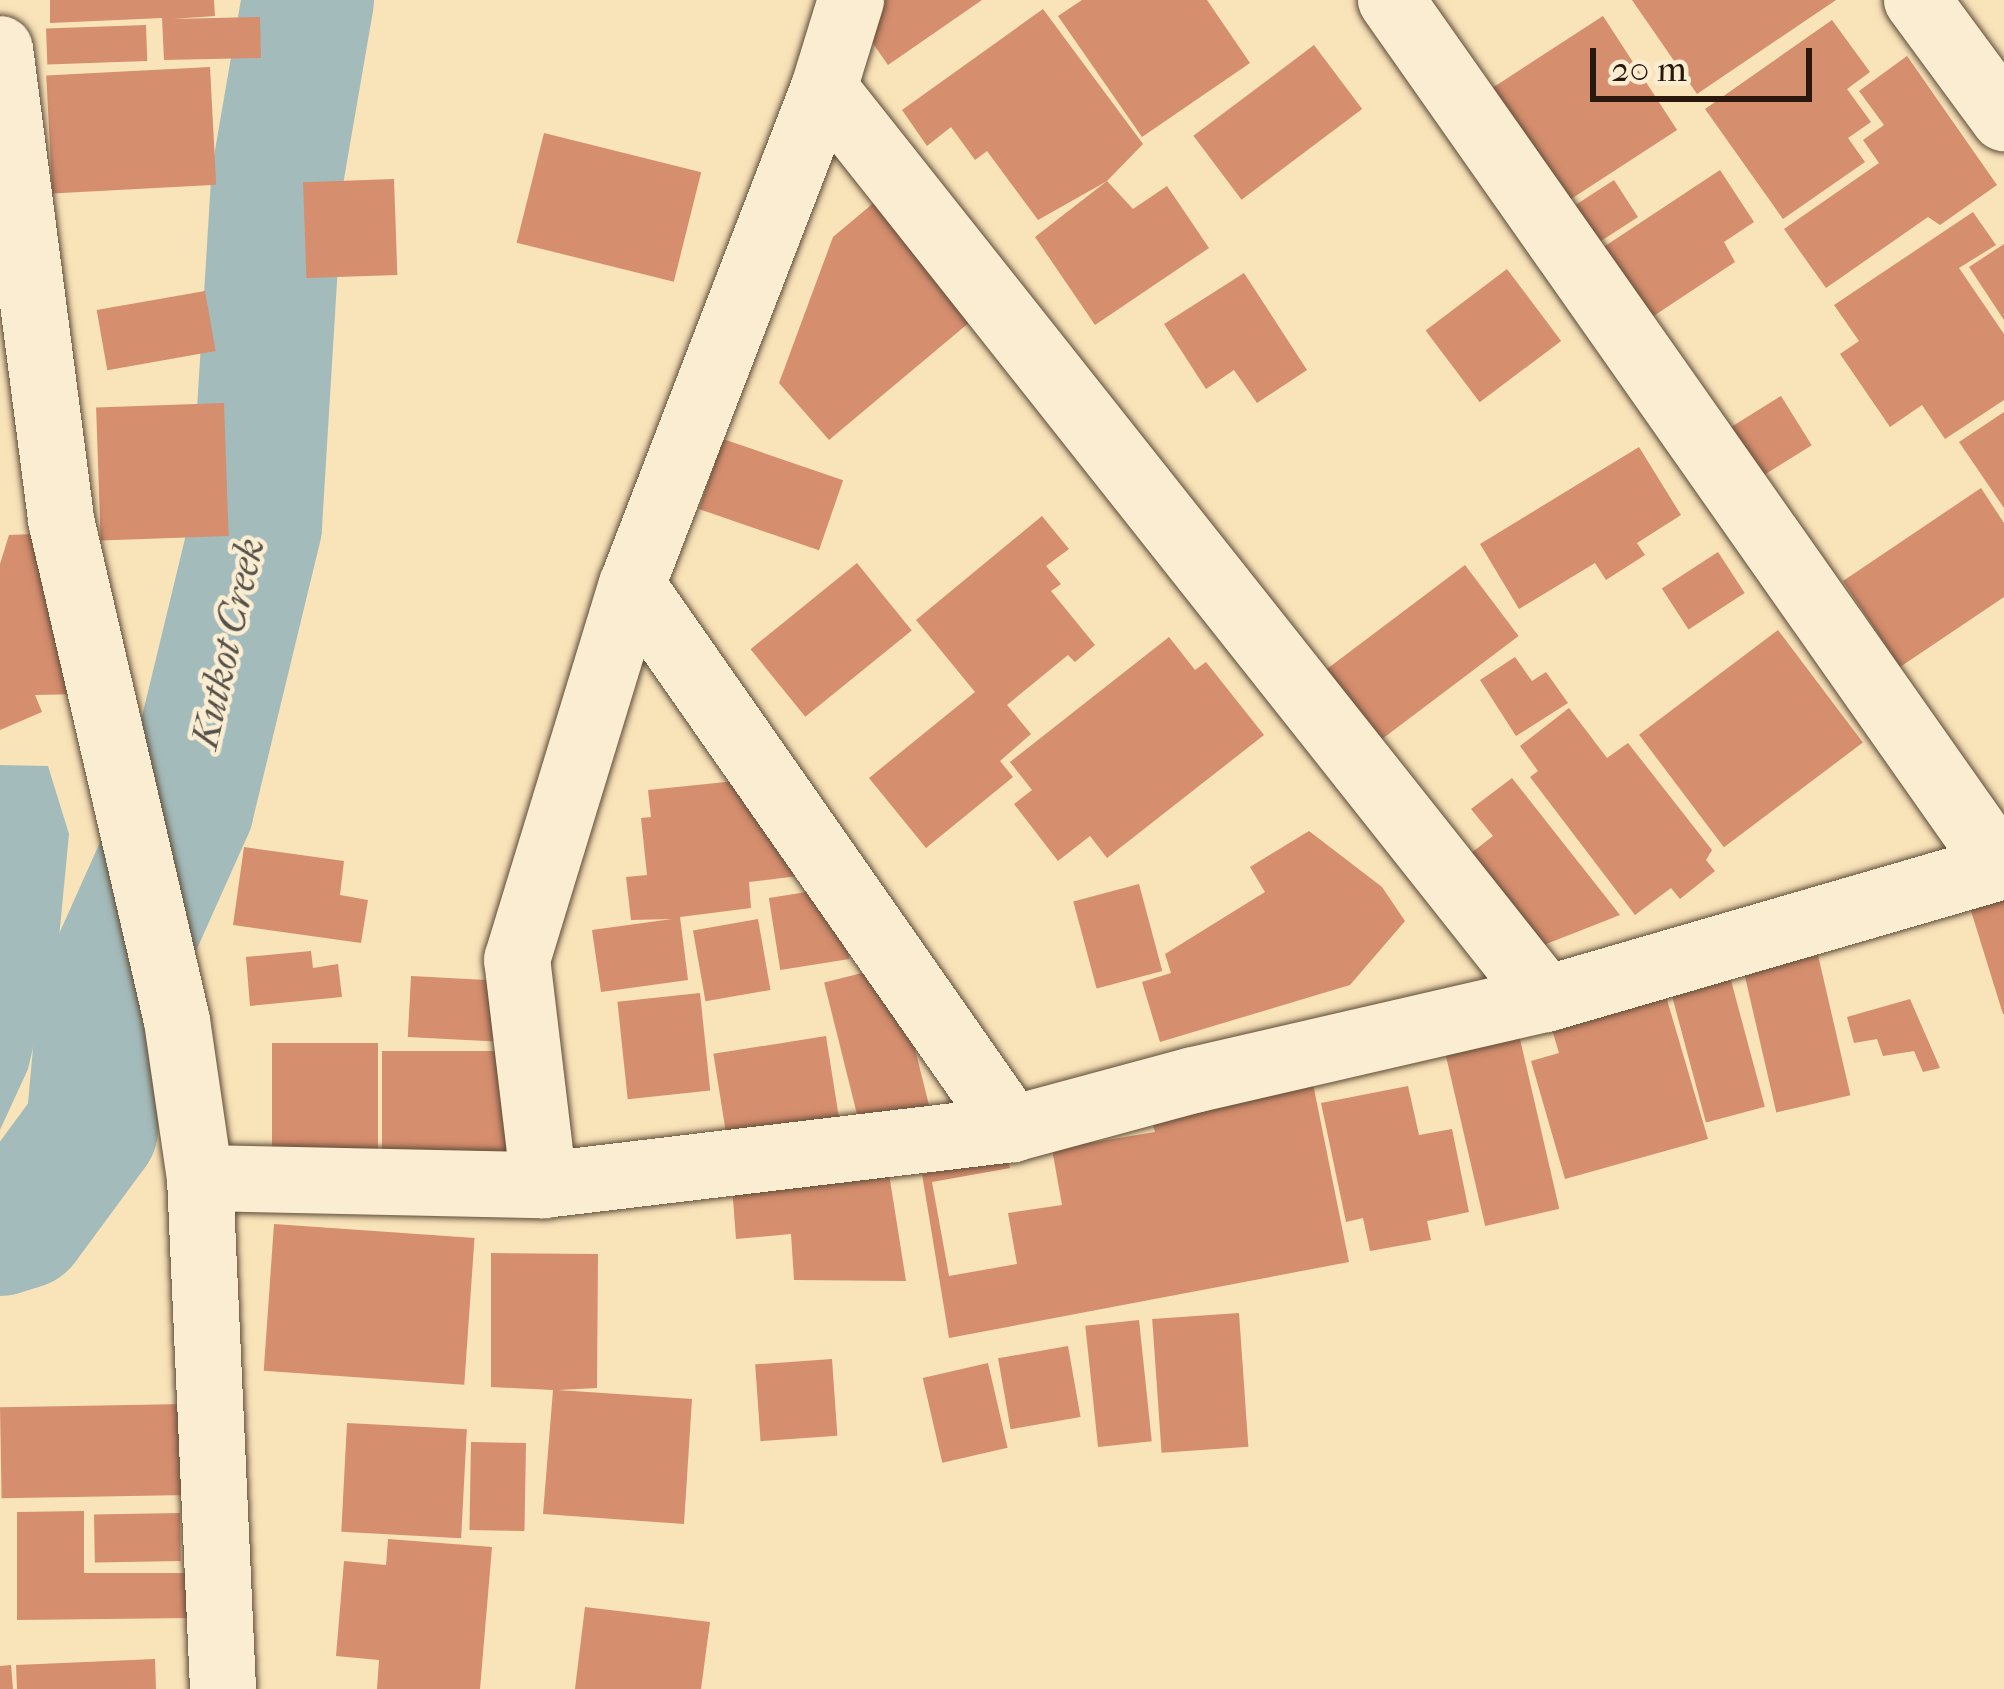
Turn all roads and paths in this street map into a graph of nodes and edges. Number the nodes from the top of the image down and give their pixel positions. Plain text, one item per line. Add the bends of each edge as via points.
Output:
1 (850, 0) edge
2 (1391, 0) edge
3 (1917, 0) edge
4 (0, 49) edge
5 (824, 88) junction
6 (2004, 118) edge
7 (632, 585) junction
8 (2002, 867) edge
9 (1546, 999) junction
10 (1012, 1129) junction
11 (200, 1178) junction
12 (544, 1185) junction
13 (223, 1689) edge

1 - 5 street
2 - 8 street
3 - 6 street
4 - 11 street via 61,520 177,1022
5 - 7 street
5 - 9 street
7 - 10 street
7 - 12 street via 517,960
8 - 9 street
9 - 10 street
10 - 12 street
11 - 12 street
11 - 13 street

